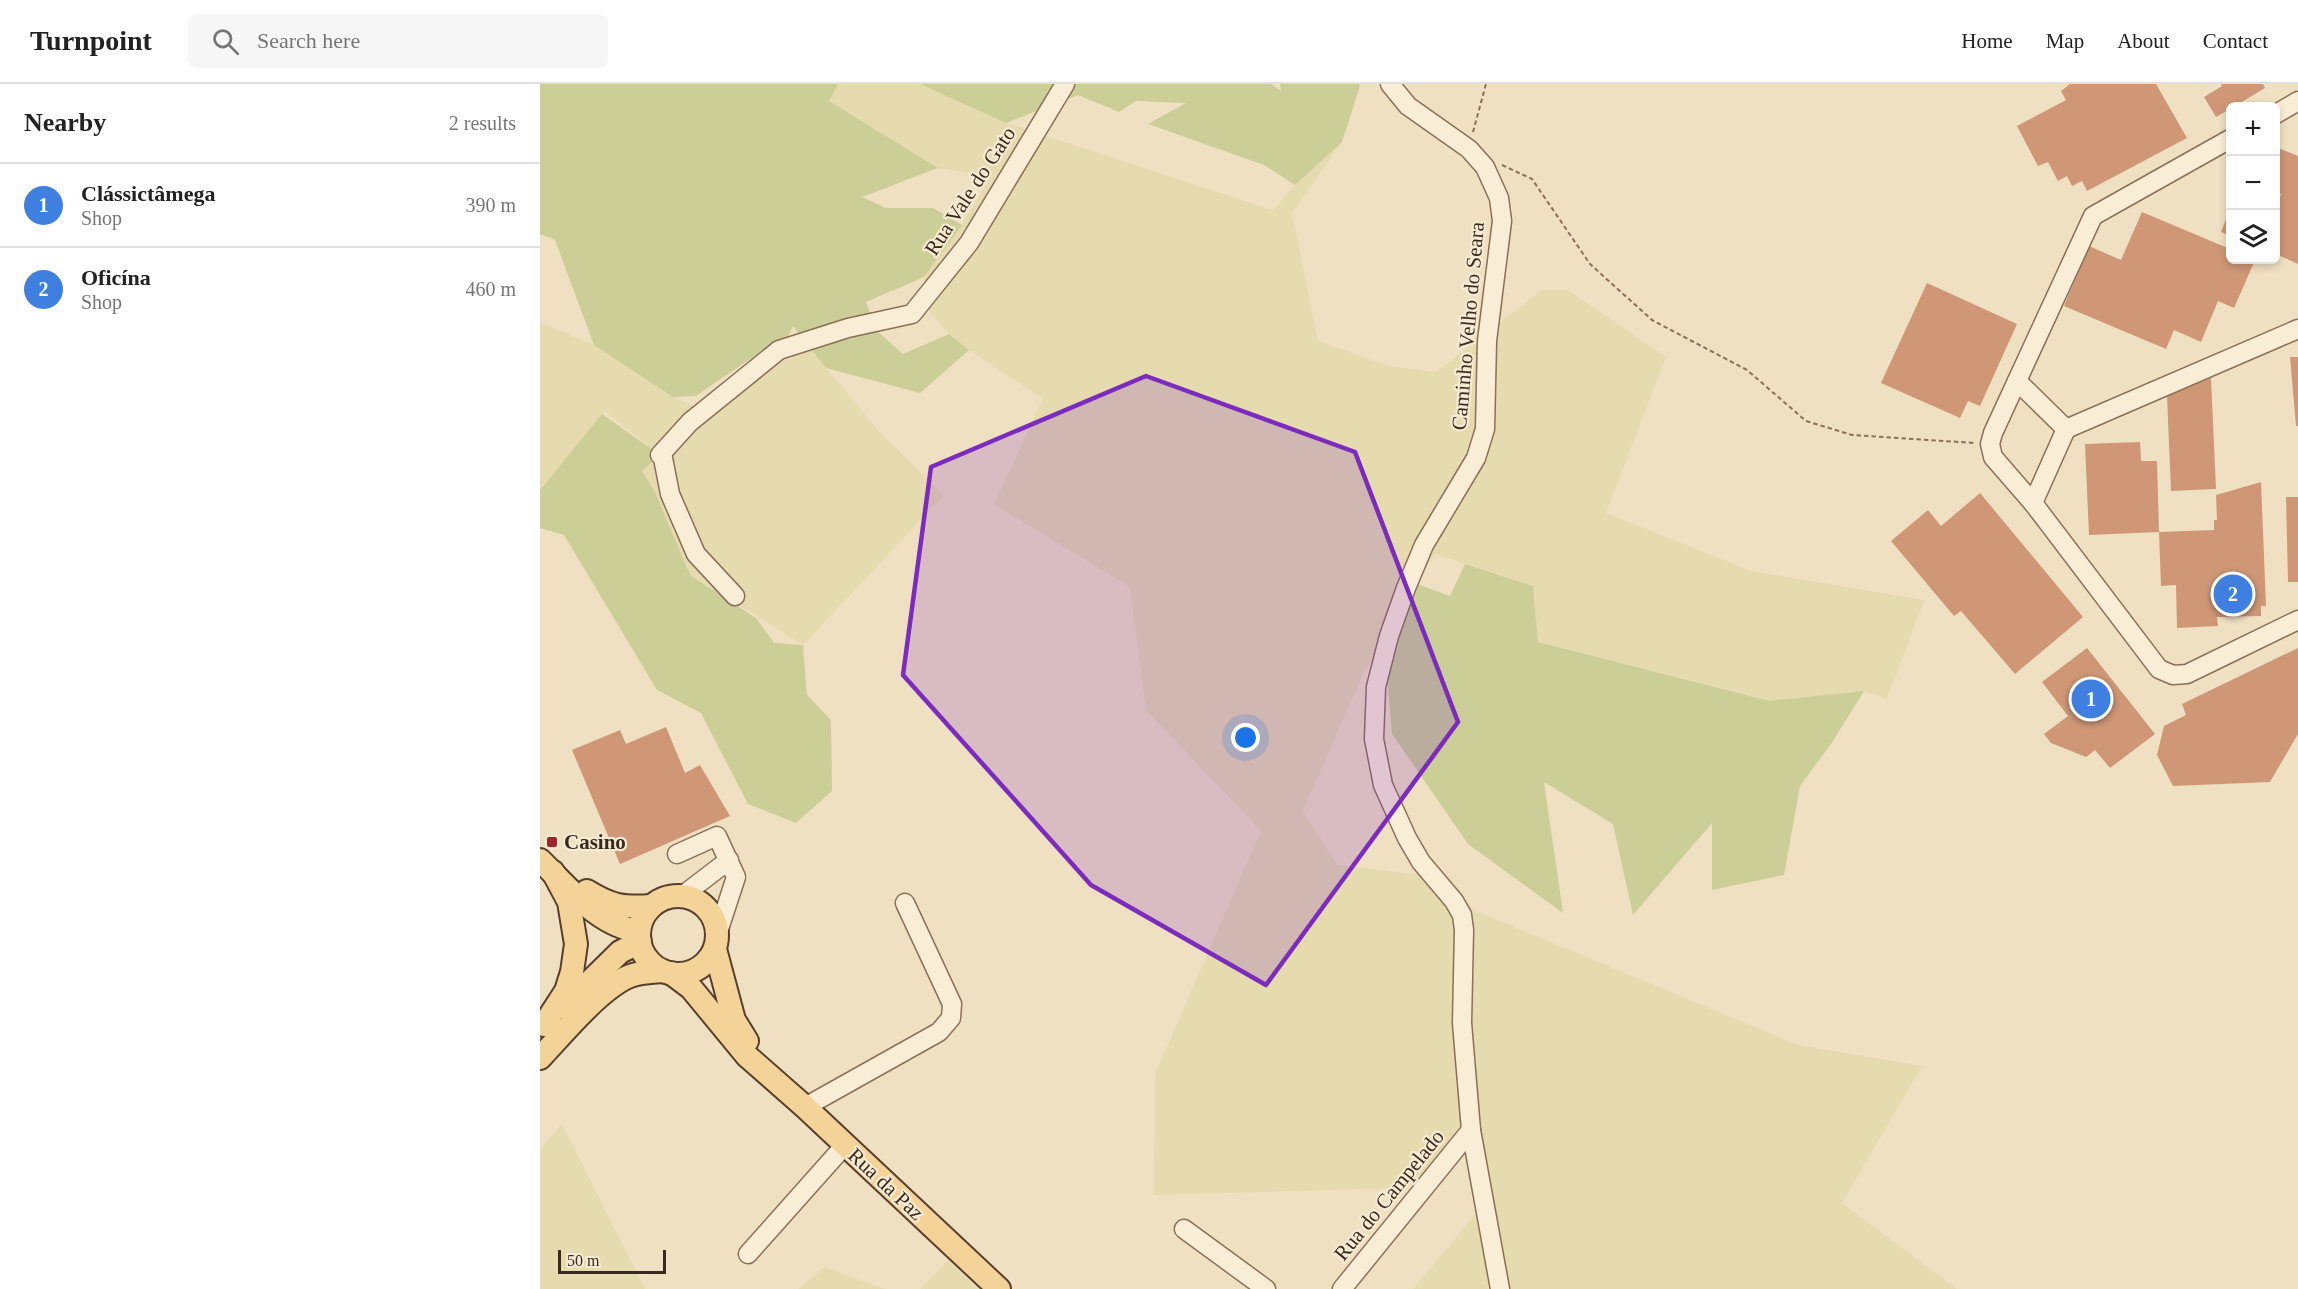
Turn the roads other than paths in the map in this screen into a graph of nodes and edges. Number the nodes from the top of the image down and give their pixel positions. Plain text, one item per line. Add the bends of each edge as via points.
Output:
1 (1065, 84) edge
2 (1390, 84) edge
3 (2298, 101) edge
4 (2280, 112) edge
5 (2226, 141) edge
6 (2298, 329) edge
7 (2017, 381) junction
8 (2066, 429) junction
9 (2033, 503) junction
10 (735, 596) dead end
11 (2298, 620) edge
12 (677, 854) dead end
13 (729, 860) junction
14 (546, 866) edge
15 (682, 896) junction
16 (905, 903) dead end
17 (651, 906) junction
18 (639, 937) junction
19 (716, 941) junction
20 (667, 972) junction
21 (542, 1027) edge
22 (540, 1058) edge
23 (774, 1078) junction
24 (805, 1107) junction
25 (1471, 1130) junction
26 (845, 1146) junction
27 (1184, 1229) dead end
28 (748, 1254) dead end
29 (999, 1289) edge
30 (1266, 1289) edge
31 (1342, 1289) edge
32 (1500, 1289) edge

1 - 10 street, Rua Vale do Gato via 969,243 912,314 848,328 779,350 690,422 661,454 670,494 696,554
2 - 25 street, Caminho Velho do Seara via 1408,106 1469,149 1485,167 1499,198 1502,221 1487,341 1485,429 1476,458 1424,545 1406,588 1376,687 1374,739 1383,785 1407,838 1462,915 1462,1023
3 - 4 street
5 - 7 street via 2093,216
6 - 8 street
7 - 8 street
7 - 9 street via 1990,444 1993,457
8 - 9 street
9 - 11 street via 2159,669 2173,675 2187,674
12 - 13 street via 717,836
13 - 15 street
13 - 19 street via 736,877
14 - 17 main road via 606,903 628,908
14 - 18 main road via 599,914
14 - 21 main road via 569,902 576,944 566,991
15 - 17 main road
15 - 19 main road via 693,898 710,912
16 - 24 street via 952,1004 951,1018 939,1032
17 - 18 main road via 641,922
18 - 20 main road via 644,954
18 - 21 main road
19 - 20 main road via 708,960 698,969 685,974
19 - 23 main road via 734,1020
20 - 22 main road via 630,976 614,985
20 - 23 main road via 691,988 747,1056
23 - 24 main road, Rua da Paz
24 - 26 main road, Rua da Paz
25 - 31 street, Rua do Campelado
25 - 32 street, Caminho Velho do Seara
26 - 28 street
26 - 29 main road, Rua da Paz
27 - 30 street

